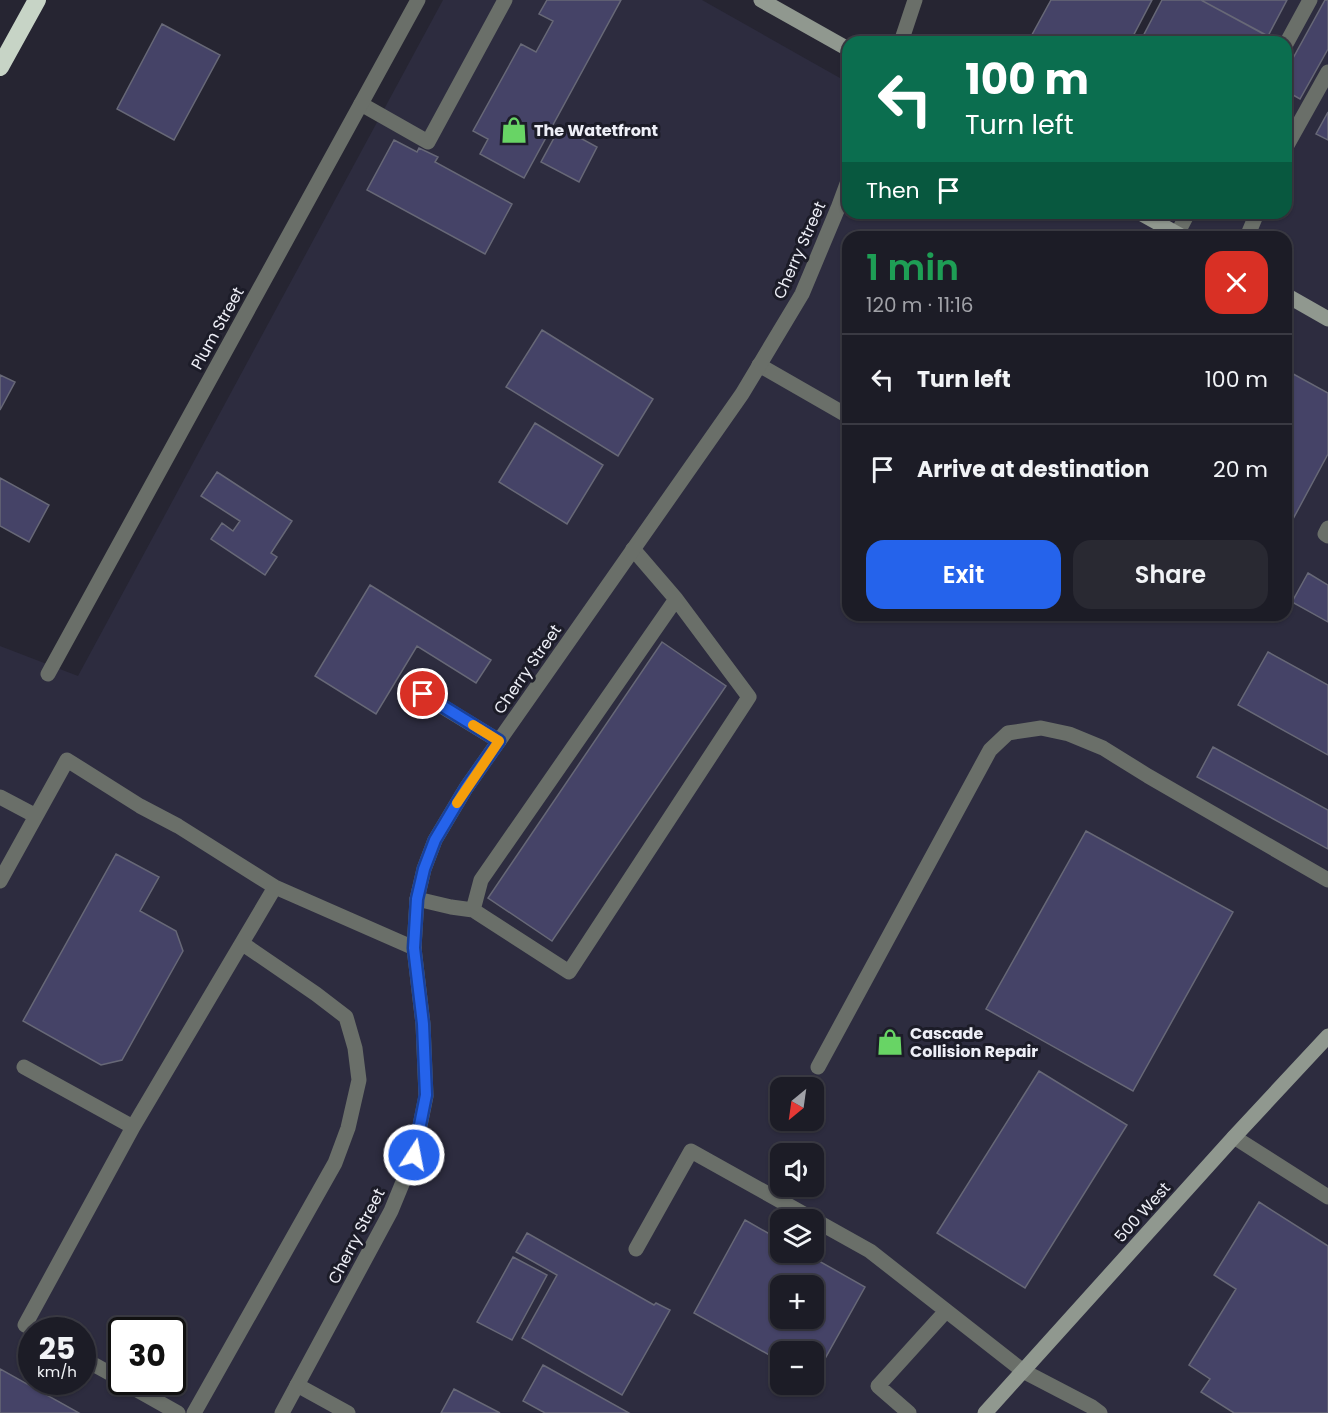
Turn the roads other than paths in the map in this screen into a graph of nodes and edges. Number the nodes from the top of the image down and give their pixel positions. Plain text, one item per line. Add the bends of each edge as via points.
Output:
1 (37, 0) edge
2 (418, 0) edge
3 (505, 0) edge
4 (761, 0) edge
5 (915, 0) edge
6 (1310, 0) edge
7 (903, 36) edge
8 (1290, 36) edge
9 (842, 46) edge
10 (0, 67) edge
11 (1328, 72) edge
12 (361, 104) junction
13 (1292, 136) edge
14 (842, 197) edge
15 (1151, 219) edge
16 (1173, 231) edge
17 (1292, 298) edge
18 (1328, 318) edge
19 (759, 365) junction
20 (842, 413) edge
21 (1328, 528) edge
22 (1328, 536) edge
23 (633, 549) junction
24 (676, 599) junction
25 (48, 674) dead end
26 (407, 685) dead end
27 (499, 741) junction
28 (0, 797) edge
29 (36, 816) junction
30 (1328, 880) edge
31 (0, 881) edge
32 (275, 887) junction
33 (417, 899) junction
34 (473, 910) junction
35 (243, 944) junction
36 (414, 948) junction
37 (1328, 1036) edge
38 (24, 1067) dead end
39 (818, 1067) dead end
40 (134, 1127) junction
41 (1234, 1137) junction
42 (1328, 1197) edge
43 (636, 1249) dead end
44 (946, 1311) junction
45 (30, 1317) edge
46 (1023, 1371) junction
47 (297, 1385) junction
48 (146, 1395) edge
49 (178, 1413) edge
50 (194, 1413) edge
51 (282, 1413) edge
52 (348, 1413) edge
53 (909, 1413) edge
54 (985, 1413) edge
55 (1100, 1413) edge

1 - 10 highway
2 - 12 street, Plum Street
3 - 12 street via 428,142
4 - 9 main road
5 - 7 street
6 - 8 street
11 - 13 street
12 - 25 street, Plum Street
14 - 19 street, Cherry Street via 802,294
15 - 16 main road
17 - 18 main road
19 - 20 street
19 - 23 street, Cherry Street
21 - 22 street
23 - 24 street
23 - 27 street, Cherry Street
24 - 34 street via 481,880
24 - 34 street via 749,697 743,707 569,972
26 - 27 street
27 - 33 street, Cherry Street via 435,840
28 - 29 street
29 - 31 street
29 - 32 street via 67,760
30 - 39 street via 1103,748 1041,728 1008,733 990,750
32 - 35 street
32 - 36 street
33 - 34 street
33 - 36 street, Cherry Street
35 - 40 street
35 - 50 street via 346,1017 360,1080 335,1163
36 - 47 street, Cherry Street via 426,1095 414,1155 391,1210
37 - 41 main road, 500 West
38 - 40 street
40 - 45 street
41 - 42 street
41 - 46 main road, 500 West
43 - 44 street via 691,1151 870,1251
44 - 46 street
44 - 53 street via 878,1386
46 - 54 main road, 500 West
46 - 55 street
47 - 51 street, Cherry Street
47 - 52 street
48 - 49 street

